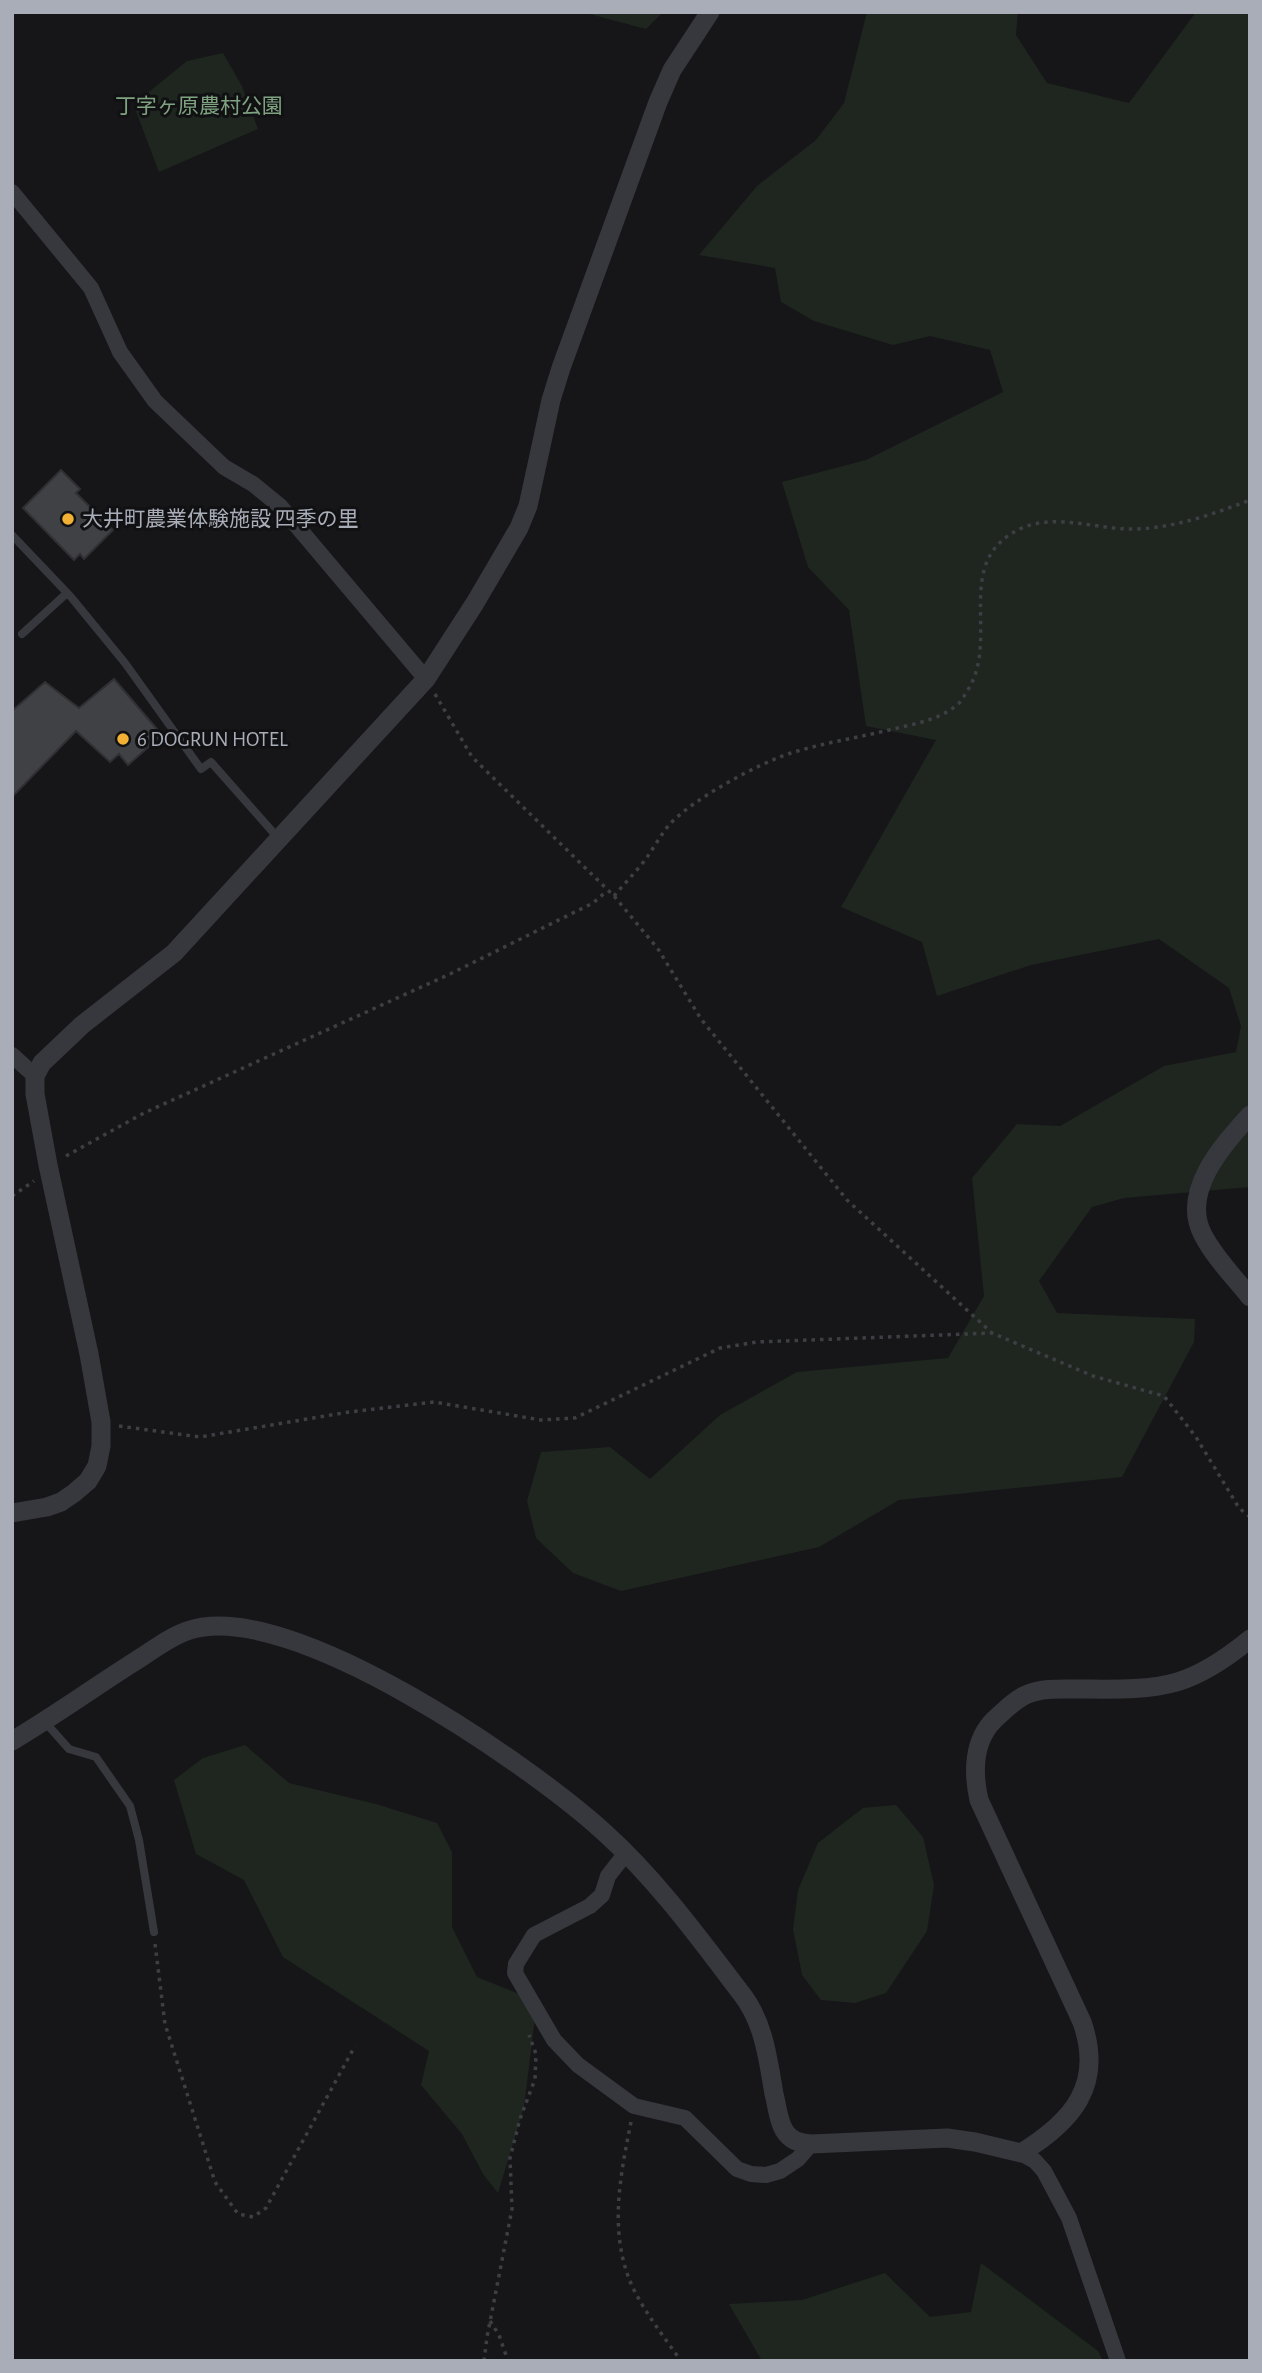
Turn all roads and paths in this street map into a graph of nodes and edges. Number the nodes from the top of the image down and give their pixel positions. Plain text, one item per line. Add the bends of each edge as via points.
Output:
1 (710, 12) edge
2 (12, 192) edge
3 (1250, 500) edge
4 (12, 535) edge
5 (67, 593) junction
6 (22, 634) dead end
7 (426, 679) junction
8 (279, 839) junction
9 (607, 891) junction
10 (614, 896) junction
11 (12, 1055) edge
12 (35, 1076) junction
13 (1250, 1115) edge
14 (48, 1165) junction
15 (1250, 1297) edge
16 (992, 1333) junction
17 (101, 1422) junction
18 (12, 1513) edge
19 (1250, 1517) edge
20 (1250, 1639) edge
21 (45, 1722) junction
22 (12, 1741) edge
23 (626, 1853) junction
24 (154, 1931) joint
25 (526, 2028) dead end
26 (355, 2046) dead end
27 (634, 2106) junction
28 (811, 2144) junction
29 (1021, 2153) junction
30 (490, 2321) junction
31 (484, 2361) edge
32 (508, 2361) edge
33 (681, 2361) edge
34 (1118, 2361) edge

1 - 7 street via 672,70 658,102 561,368 519,528
2 - 7 street via 91,288 120,352 155,401 224,467 280,506
3 - 10 path via 1197,519 1149,528 1044,522 1002,541 988,556 982,574 982,645 976,676 960,703 937,719 789,754 757,768 688,808 669,825
4 - 5 lane
5 - 6 lane
5 - 8 lane via 125,663 201,769 211,762
7 - 8 street
7 - 9 path via 472,757
8 - 12 street via 174,953 82,1025 42,1063
9 - 10 path
9 - 14 path via 593,903 486,956 144,1113
10 - 16 path via 659,949 701,1018 847,1200
11 - 12 street
12 - 14 street
13 - 15 street via 1212,1163 1200,1188 1197,1210 1202,1233
14 - 17 street
16 - 17 path via 757,1342 720,1348 575,1418 541,1420 434,1402 200,1437
16 - 19 path via 1093,1376 1164,1396 1196,1437 1239,1508
17 - 18 street via 97,1466 88,1480 61,1502
20 - 29 street via 1206,1670 1178,1682 1028,1694 989,1725 979,1744 975,1771 979,1800 1077,2011 1091,2063 1075,2109
21 - 22 street
21 - 23 street via 190,1630 215,1625 253,1630 304,1645 425,1702 576,1808
21 - 24 lane via 69,1749 96,1757 130,1806
23 - 27 street via 608,1876 602,1895 534,1935 514,1973 554,2040 578,2065
23 - 28 street via 744,1996 763,2034 784,2131 792,2140
24 - 26 path via 165,2024 215,2182 238,2214 253,2217 266,2208
25 - 30 path via 536,2054 535,2079 510,2158 512,2209
27 - 28 street via 685,2118 737,2169 751,2174 780,2171
27 - 33 path via 621,2173 618,2239 633,2287
28 - 29 street via 947,2138
29 - 34 street via 1044,2171 1069,2218
30 - 31 path
30 - 32 path

